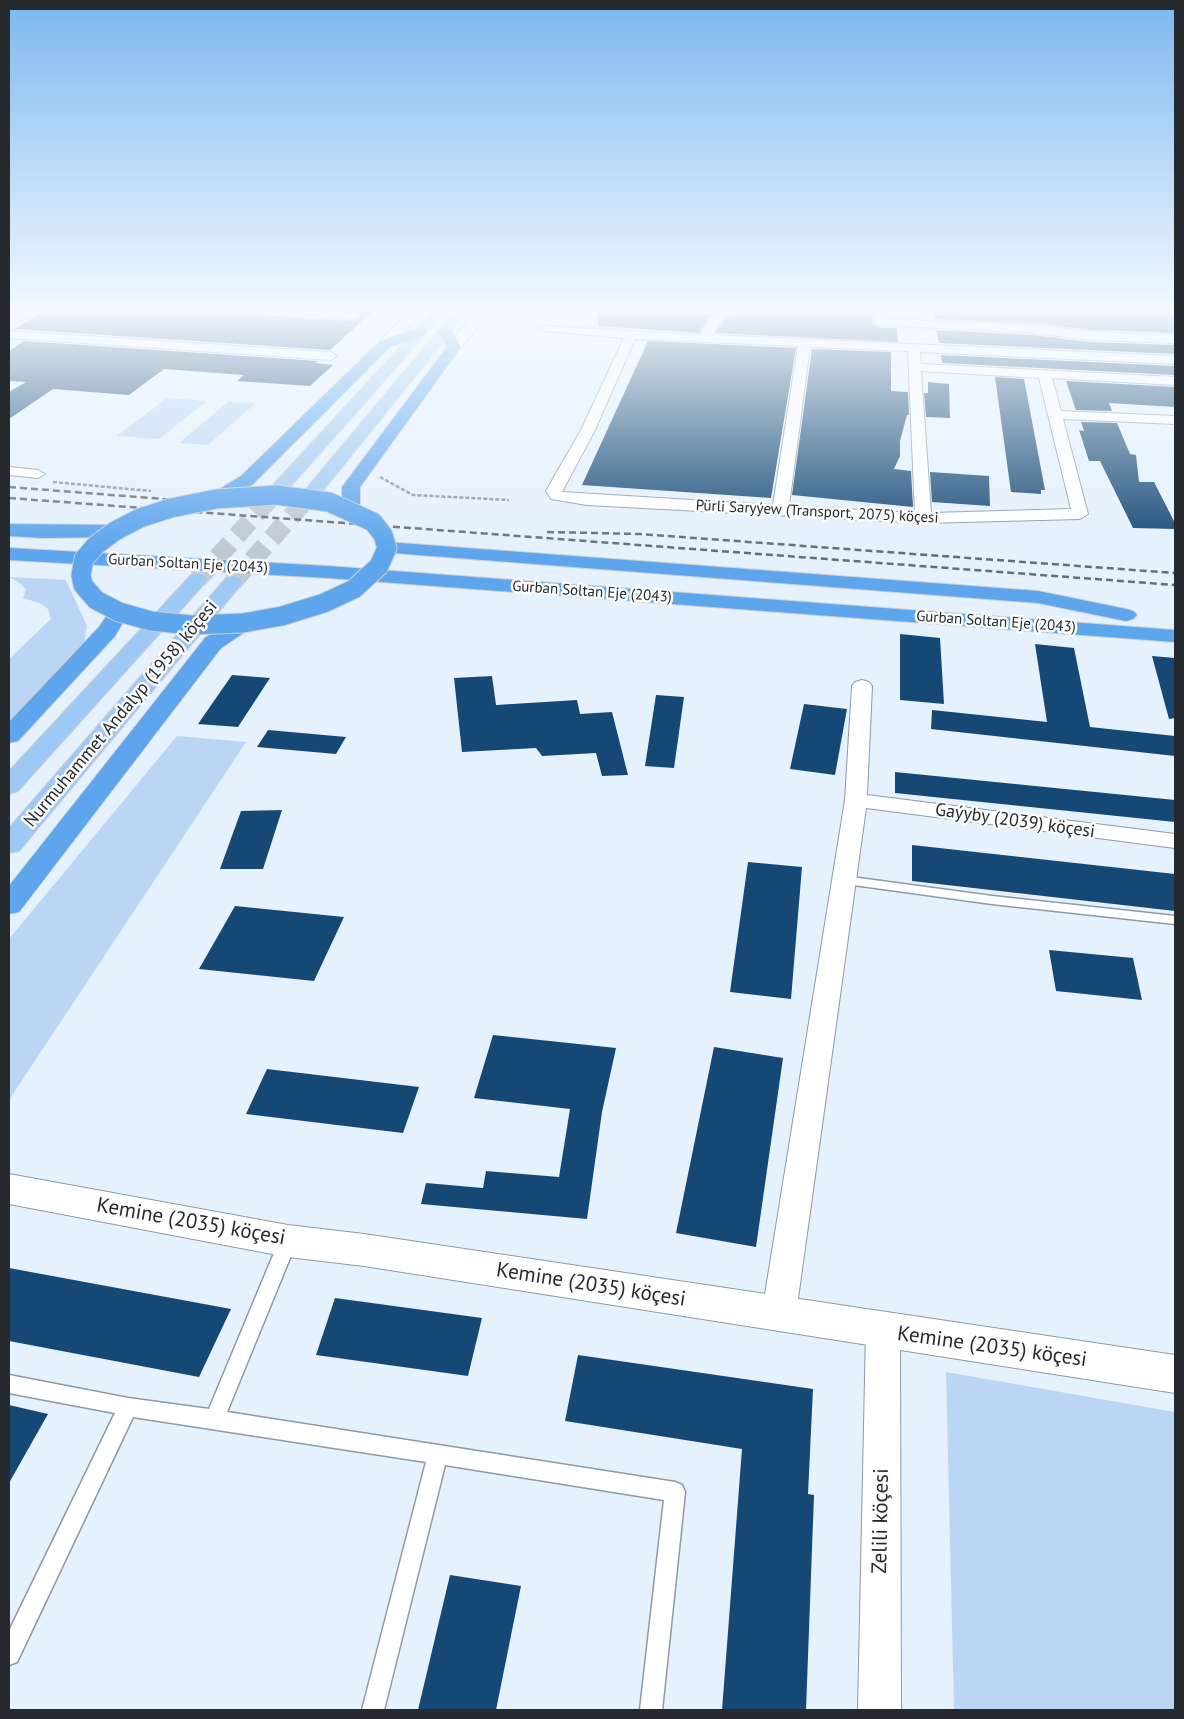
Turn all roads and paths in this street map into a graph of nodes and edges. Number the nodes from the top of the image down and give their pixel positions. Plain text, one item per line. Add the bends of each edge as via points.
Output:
1 (335, 391) edge
2 (359, 391) edge
3 (396, 391) edge
4 (421, 391) edge
5 (605, 391) edge
6 (797, 391) edge
7 (915, 391) edge
8 (1049, 391) edge
9 (1054, 415) junction
10 (1175, 420) edge
11 (9, 471) edge
12 (377, 475) dead end
13 (42, 478) joint
14 (155, 491) dead end
15 (277, 491) tunnel mouth
16 (312, 494) tunnel mouth
17 (216, 498) junction
18 (509, 500) dead end
19 (351, 509) junction
20 (780, 511) junction
21 (922, 518) junction
22 (9, 530) edge
23 (115, 531) junction
24 (9, 543) edge
25 (387, 548) junction
26 (9, 554) edge
27 (9, 570) edge
28 (81, 575) junction
29 (198, 579) tunnel mouth
30 (233, 582) tunnel mouth
31 (354, 588) junction
32 (119, 612) junction
33 (1126, 615) junction
34 (1175, 619) edge
35 (243, 623) junction
36 (1138, 633) junction
37 (1175, 636) edge
38 (862, 686) dead end
39 (9, 736) edge
40 (9, 786) edge
41 (856, 800) junction
42 (1175, 841) edge
43 (9, 845) edge
44 (844, 880) junction
45 (9, 905) edge
46 (1175, 920) edge
47 (9, 1189) edge
48 (288, 1241) junction
49 (779, 1313) junction
50 (883, 1331) junction
51 (1175, 1374) edge
52 (9, 1384) edge
53 (128, 1406) junction
54 (215, 1419) junction
55 (438, 1454) junction
56 (9, 1654) edge
57 (373, 1710) edge
58 (651, 1710) edge
59 (879, 1710) edge

1 - 17 highway via 247,480
2 - 15 main road
3 - 16 main road
4 - 19 highway via 351,487
5 - 20 street, Pürli Saryýew (Transport, 2075) köçesi via 557,485 556,496
6 - 20 street
7 - 21 street
8 - 9 street
9 - 10 street
9 - 21 street, Pürli Saryýew (Transport, 2075) köçesi via 1080,514
11 - 13 street
12 - 18 path via 413,495
13 - 14 path
17 - 19 highway, bridge via 276,495 329,502
17 - 23 highway, bridge via 140,518
19 - 25 highway, bridge via 373,522 383,535
20 - 21 street, Pürli Saryýew (Transport, 2075) köçesi
22 - 23 highway
23 - 28 highway, bridge via 96,544 84,560
24 - 33 highway, Gurban Soltan Eje (2043) via 440,566
25 - 31 highway, bridge via 379,566
25 - 33 highway via 1038,597
26 - 36 highway, Gurban Soltan Eje (2043) via 338,573
27 - 28 highway
28 - 32 highway, bridge via 83,585 96,600
29 - 40 main road, Nurmuhammet Andalyp (1958) köçesi
30 - 43 main road, Nurmuhammet Andalyp (1958) köçesi
31 - 35 highway, bridge via 324,604
31 - 36 highway via 1049,639
32 - 35 highway, bridge via 151,621 191,625
32 - 39 highway via 107,631
33 - 34 highway, Gurban Soltan Eje (2043)
35 - 45 highway via 213,643
36 - 37 highway, Gurban Soltan Eje (2043)
38 - 41 street
41 - 42 street, Gaýyby (2039) köçesi
41 - 44 street
44 - 46 lane
44 - 49 street
47 - 48 street, Kemine (2035) köçesi
48 - 49 street, Kemine (2035) köçesi
48 - 54 lane
49 - 50 street, Kemine (2035) köçesi
50 - 51 street, Kemine (2035) köçesi
50 - 59 street, Zelili köçesi
52 - 53 lane
53 - 54 lane
53 - 56 lane
54 - 55 lane
55 - 57 lane
55 - 58 lane via 675,1492

